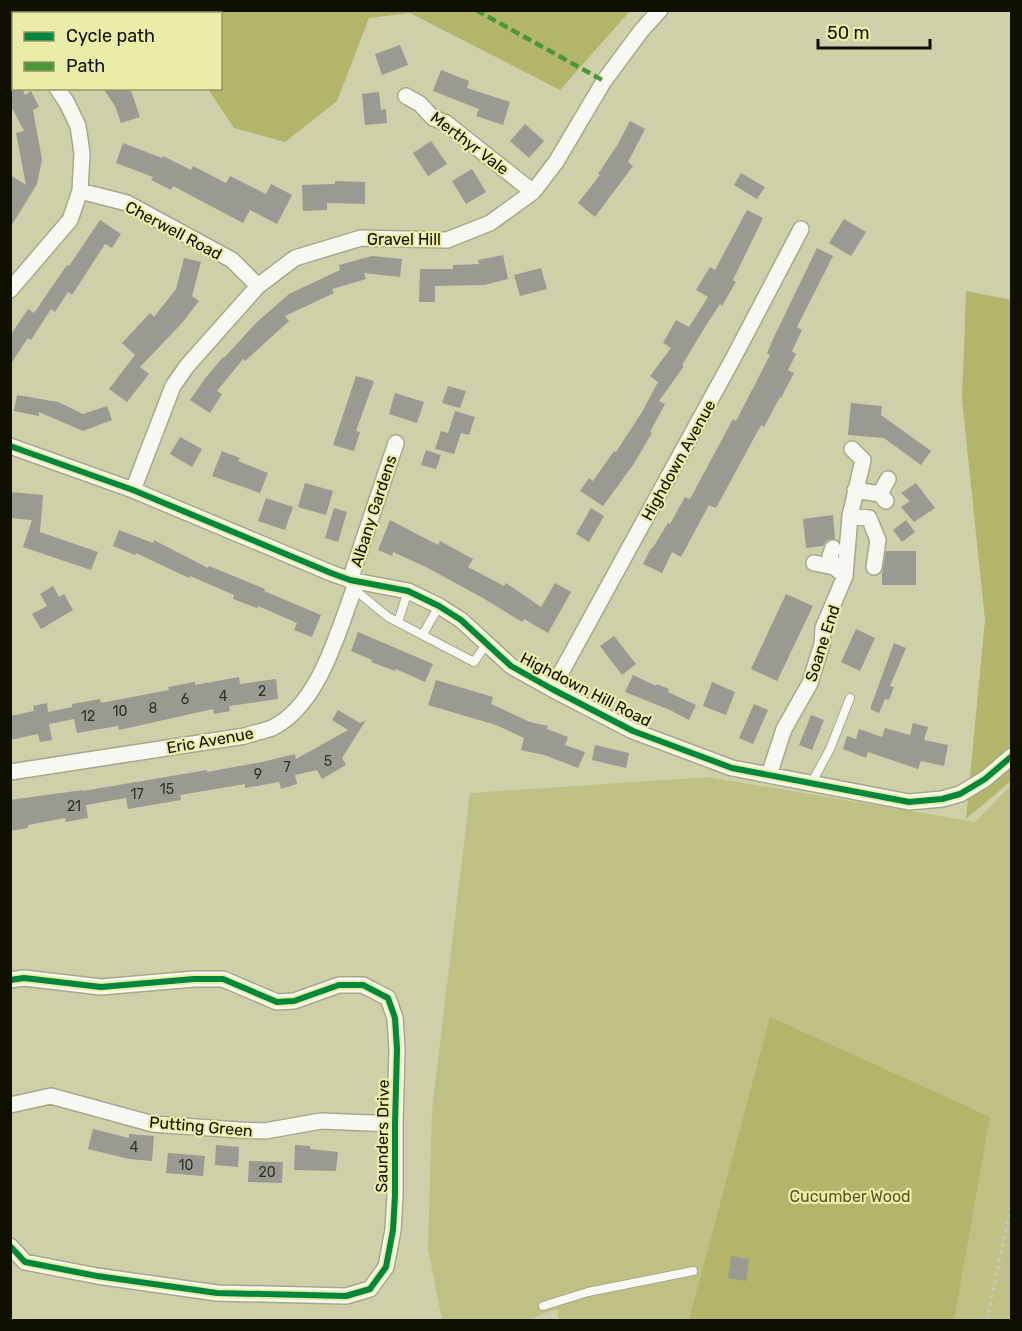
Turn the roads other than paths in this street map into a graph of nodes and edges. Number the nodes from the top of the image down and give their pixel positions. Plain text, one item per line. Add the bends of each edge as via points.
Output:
1 (660, 10) edge
2 (58, 90) edge
3 (406, 96) dead end
4 (80, 191) junction
5 (534, 192) junction
6 (801, 229) dead end
7 (258, 286) junction
8 (10, 290) edge
9 (396, 443) dead end
10 (10, 446) edge
11 (852, 448) dead end
12 (888, 479) dead end
13 (133, 490) junction
14 (855, 490) junction
15 (850, 516) junction
16 (833, 548) dead end
17 (814, 562) dead end
18 (874, 567) dead end
19 (839, 572) junction
20 (354, 583) junction
21 (408, 591) junction
22 (439, 606) junction
23 (398, 622) junction
24 (423, 634) junction
25 (487, 643) junction
26 (552, 689) junction
27 (850, 698) dead end
28 (1011, 756) edge
29 (10, 772) edge
30 (769, 775) junction
31 (812, 782) junction
32 (10, 980) edge
33 (10, 1105) edge
34 (395, 1124) junction
35 (10, 1246) edge
36 (693, 1271) dead end
37 (543, 1306) dead end

1 - 5 street, Gravel Hill via 604,81
2 - 4 street via 78,126 82,153
3 - 5 street, Merthyr Vale
4 - 7 street, Cherwell Road via 127,203 232,260
4 - 8 street via 70,220
5 - 7 street, Gravel Hill via 490,223 447,240 361,238 295,258
6 - 26 street, Highdown Avenue
7 - 13 street, Gravel Hill via 173,386
9 - 20 street, Albany Gardens
10 - 13 street, Highdown Hill Road
11 - 14 street, Soane End via 863,460
12 - 14 street via 883,498
13 - 20 street, Highdown Hill Road
14 - 15 street, Soane End
15 - 18 street via 869,519 878,540
15 - 19 street, Soane End
16 - 19 street, Soane End via 830,556
17 - 19 street
19 - 30 street, Soane End via 810,683 784,729
20 - 21 street, Highdown Hill Road
20 - 23 lane
20 - 29 street, Eric Avenue via 318,681 301,705 273,727 245,736
21 - 22 street, Highdown Hill Road
21 - 23 lane
22 - 24 lane
22 - 25 street, Highdown Hill Road
23 - 24 lane
24 - 25 lane via 474,662
25 - 26 street, Highdown Hill Road via 511,666
26 - 30 street, Highdown Hill Road via 633,731 732,768
27 - 31 lane
28 - 31 street, Highdown Hill Road via 986,779 960,794 942,798 909,802
30 - 31 street, Highdown Hill Road
32 - 34 street, Saunders Drive via 24,978 101,987 223,980 277,1002 294,1001 339,985 363,984 388,998 395,1018
33 - 34 street, Putting Green via 51,1096 153,1124 248,1131 321,1121
34 - 35 street, Saunders Drive via 393,1230 386,1267 370,1289 346,1296 217,1293 25,1262
36 - 37 lane via 588,1292

